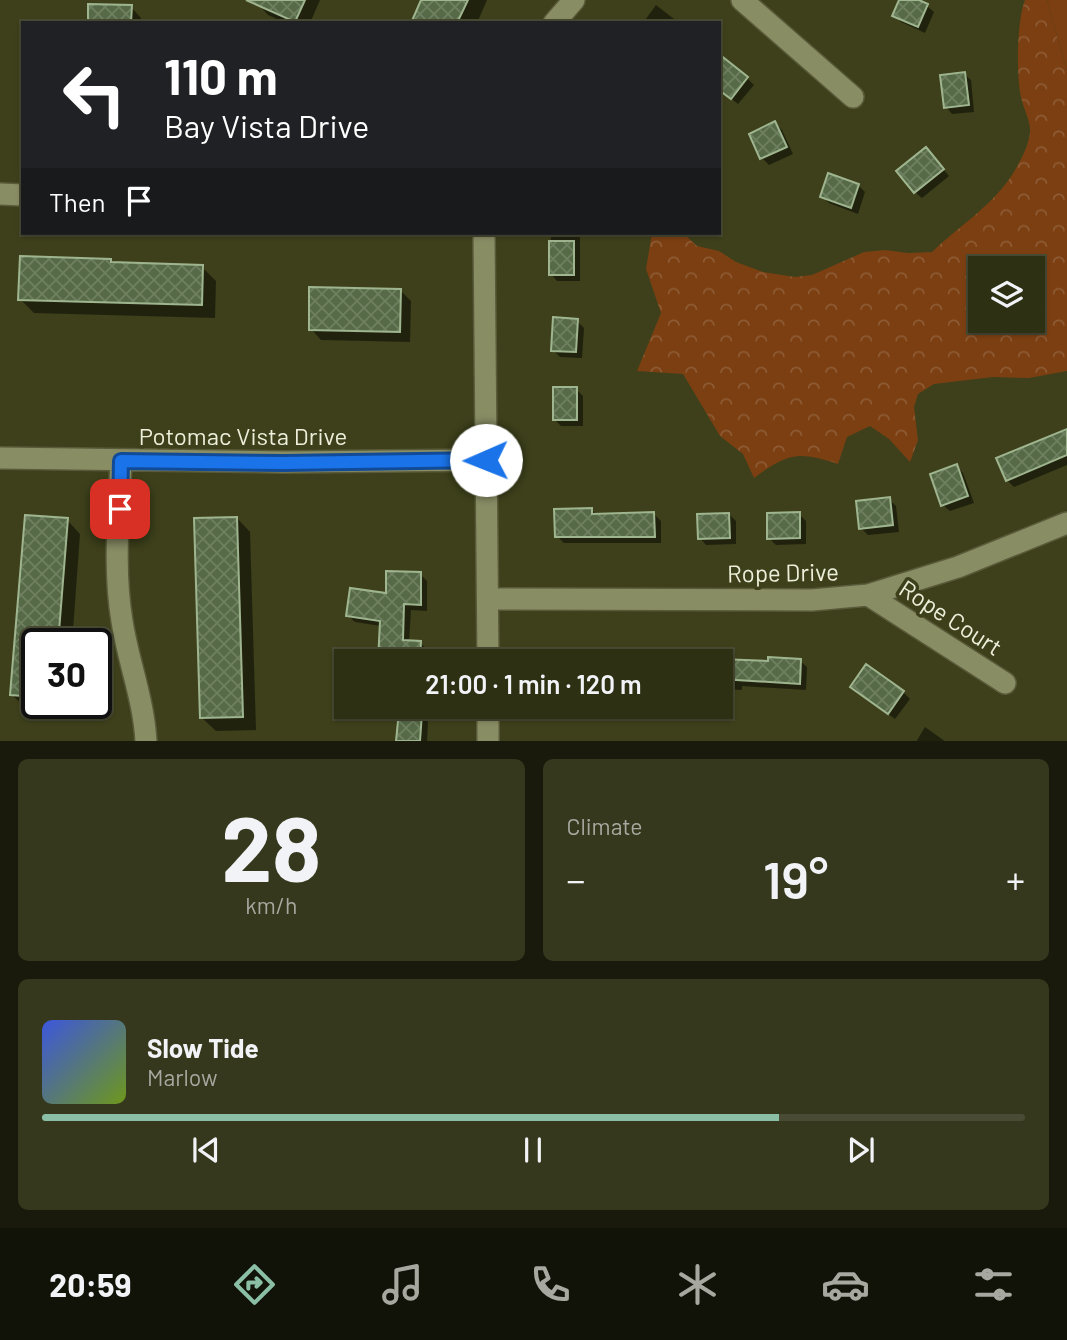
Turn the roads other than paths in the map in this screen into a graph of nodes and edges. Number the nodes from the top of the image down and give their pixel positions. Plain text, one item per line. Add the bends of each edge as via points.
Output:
1 (574, 0) edge
2 (742, 0) edge
3 (556, 21) edge
4 (853, 97) dead end
5 (0, 194) edge
6 (21, 194) edge
7 (484, 235) edge
8 (0, 458) edge
9 (486, 460) junction
10 (121, 461) junction
11 (1067, 523) edge
12 (868, 595) junction
13 (488, 599) junction
14 (488, 649) edge
15 (1006, 684) dead end
16 (488, 719) edge
17 (146, 741) edge
18 (488, 741) edge

1 - 3 street
2 - 4 street
5 - 6 street
7 - 9 street
8 - 10 street, Potomac Vista Drive
9 - 10 street, Potomac Vista Drive
9 - 13 street
10 - 17 street via 117,581
11 - 12 street, Rope Drive via 958,567
12 - 13 street, Rope Drive via 812,600
12 - 15 street, Rope Court
13 - 14 street
16 - 18 street

